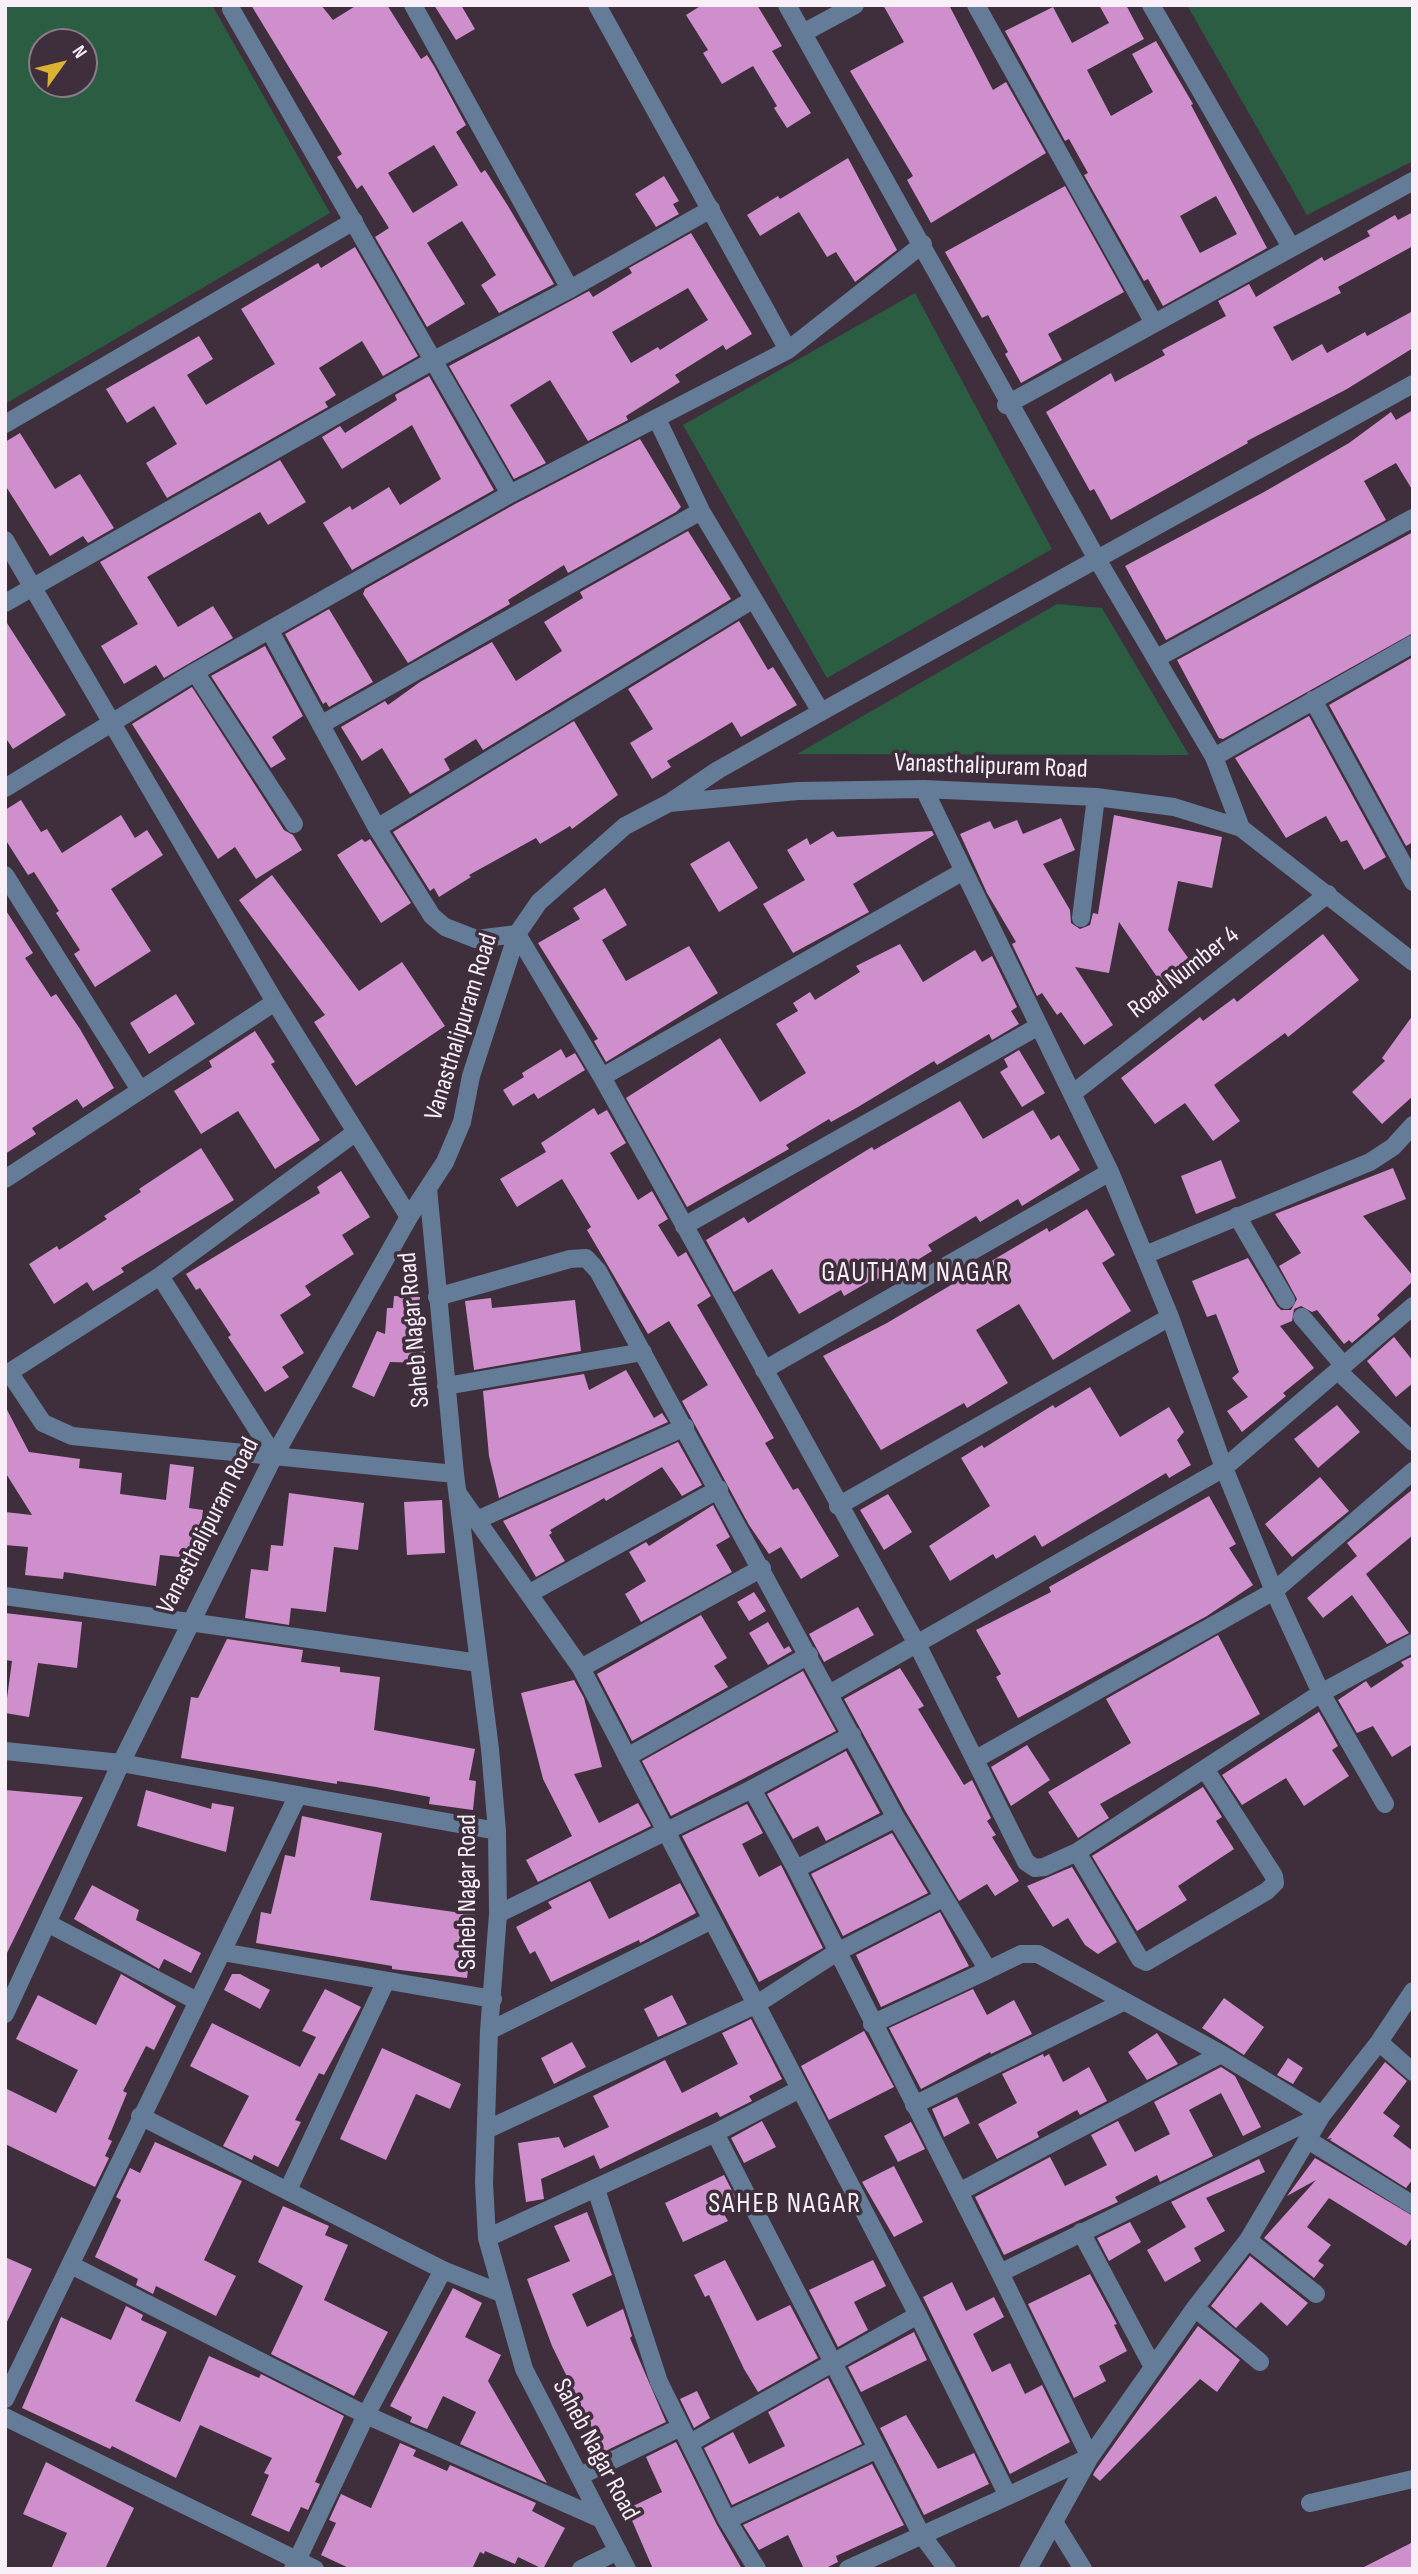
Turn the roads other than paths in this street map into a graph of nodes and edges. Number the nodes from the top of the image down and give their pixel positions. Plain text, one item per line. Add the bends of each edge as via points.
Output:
1 (413, 5) edge
2 (597, 5) edge
3 (787, 5) edge
4 (855, 5) edge
5 (976, 5) edge
6 (1151, 5) edge
7 (232, 6) edge
8 (803, 33) junction
9 (1413, 181) edge
10 (711, 209) junction
11 (354, 221) junction
12 (923, 244) junction
13 (1291, 247) junction
14 (570, 289) junction
15 (1154, 323) junction
16 (788, 350) junction
17 (432, 361) junction
18 (1413, 384) edge
19 (1008, 404) junction
20 (657, 419) junction
21 (5, 424) edge
22 (510, 494) junction
23 (701, 511) junction
24 (1413, 517) edge
25 (5, 540) edge
26 (1097, 559) junction
27 (32, 586) junction
28 (752, 600) junction
29 (5, 603) edge
30 (270, 631) junction
31 (1411, 648) edge
32 (1157, 657) junction
33 (195, 672) junction
34 (1313, 700) junction
35 (821, 712) junction
36 (111, 722) junction
37 (322, 724) junction
38 (1213, 757) junction
39 (5, 788) edge
40 (924, 789) junction
41 (1096, 797) junction
42 (669, 803) junction
43 (294, 824) dead end
44 (377, 828) junction
45 (1241, 828) junction
46 (962, 872) junction
47 (5, 875) edge
48 (1413, 882) edge
49 (1328, 894) junction
50 (1081, 918) dead end
51 (517, 934) junction
52 (1413, 962) edge
53 (275, 1002) junction
54 (1039, 1026) junction
55 (602, 1077) junction
56 (140, 1090) junction
57 (1072, 1094) junction
58 (1413, 1125) edge
59 (356, 1132) junction
60 (1110, 1172) junction
61 (5, 1179) edge
62 (428, 1188) junction
63 (1237, 1216) junction
64 (409, 1217) junction
65 (684, 1226) junction
66 (1145, 1255) junction
67 (160, 1276) junction
68 (437, 1297) junction
69 (1286, 1300) dead end
70 (1413, 1306) edge
71 (1170, 1317) junction
72 (1302, 1317) dead end
73 (643, 1352) junction
74 (1342, 1368) junction
75 (764, 1370) junction
76 (7, 1374) edge
77 (446, 1386) junction
78 (685, 1427) junction
79 (1413, 1441) edge
80 (274, 1456) junction
81 (1224, 1468) junction
82 (1413, 1471) edge
83 (455, 1474) junction
84 (719, 1489) junction
85 (458, 1494) junction
86 (838, 1506) junction
87 (477, 1520) junction
88 (762, 1568) junction
89 (1274, 1591) junction
90 (530, 1593) junction
91 (5, 1597) edge
92 (191, 1620) junction
93 (1413, 1643) edge
94 (916, 1644) junction
95 (809, 1655) junction
96 (479, 1663) junction
97 (581, 1668) junction
98 (1321, 1693) junction
99 (829, 1694) junction
100 (852, 1735) junction
101 (5, 1751) edge
102 (627, 1756) junction
103 (976, 1759) junction
104 (121, 1763) junction
105 (1205, 1769) junction
106 (751, 1789) junction
107 (298, 1795) junction
108 (1385, 1804) dead end
109 (896, 1818) junction
110 (497, 1831) junction
111 (666, 1832) junction
112 (1077, 1852) junction
113 (796, 1869) junction
114 (943, 1898) junction
115 (498, 1914) junction
116 (712, 1920) junction
117 (49, 1924) junction
118 (222, 1952) junction
119 (837, 1952) junction
120 (988, 1970) junction
121 (385, 1983) junction
122 (1413, 1991) edge
123 (493, 1999) junction
124 (197, 2001) junction
125 (1123, 2002) junction
126 (757, 2004) junction
127 (5, 2014) edge
128 (872, 2024) junction
129 (489, 2031) junction
130 (1379, 2042) junction
131 (1221, 2054) junction
132 (1413, 2072) edge
133 (800, 2089) junction
134 (914, 2105) junction
135 (1322, 2115) junction
136 (140, 2116) junction
137 (486, 2130) junction
138 (715, 2133) junction
139 (1308, 2140) junction
140 (596, 2189) junction
141 (288, 2190) junction
142 (959, 2192) junction
143 (1413, 2205) edge
144 (1081, 2232) junction
145 (487, 2238) junction
146 (1248, 2240) junction
147 (71, 2265) junction
148 (443, 2270) junction
149 (1000, 2273) junction
150 (503, 2294) junction
151 (1316, 2294) dead end
152 (1195, 2308) junction
153 (918, 2315) junction
154 (1260, 2362) dead end
155 (834, 2364) junction
156 (1153, 2367) junction
157 (5, 2399) edge
158 (366, 2415) junction
159 (5, 2417) edge
160 (685, 2435) junction
161 (877, 2449) junction
162 (1090, 2457) junction
163 (580, 2476) junction
164 (1413, 2479) edge
165 (1008, 2496) junction
166 (1310, 2503) dead end
167 (601, 2519) junction
168 (727, 2520) junction
169 (1054, 2522) junction
170 (921, 2534) junction
171 (618, 2551) junction
172 (295, 2564) edge
173 (315, 2569) edge
174 (581, 2569) edge
175 (627, 2569) edge
176 (757, 2569) edge
177 (848, 2569) edge
178 (947, 2569) edge
179 (1028, 2569) edge
180 (1083, 2569) edge

1 - 14 street
2 - 10 street
3 - 8 street
4 - 8 street
5 - 15 street
6 - 13 street
7 - 11 street
8 - 12 street
9 - 13 street
10 - 14 street
10 - 16 street
11 - 17 street
11 - 21 street
12 - 16 street
12 - 19 street
13 - 15 street
14 - 17 street
15 - 19 street
16 - 20 street
17 - 22 street
17 - 27 street
18 - 26 street
19 - 26 street
20 - 22 street
20 - 23 street
22 - 30 street
23 - 28 street
23 - 37 street
24 - 32 street
25 - 27 street
26 - 32 street
26 - 35 street
27 - 29 street
27 - 36 street
28 - 35 street
28 - 44 street
30 - 33 street
30 - 37 street
31 - 34 street
32 - 38 street
33 - 36 street
33 - 43 street
34 - 38 street
34 - 48 street
35 - 42 street
36 - 39 street
36 - 53 street
37 - 44 street
38 - 45 street
40 - 41 street, Vanasthalipuram Road
40 - 42 street, Vanasthalipuram Road via 798,791
40 - 46 street
41 - 45 street, Vanasthalipuram Road via 1174,807
41 - 50 street
42 - 51 street, Vanasthalipuram Road via 625,826 586,857 539,902
44 - 51 street via 432,916 445,927 476,939
45 - 49 street, Vanasthalipuram Road
46 - 54 street
46 - 55 street
47 - 56 street
49 - 52 street, Vanasthalipuram Road
49 - 57 street, Road Number 4
51 - 55 street
51 - 62 street, Vanasthalipuram Road via 471,1076 462,1122
53 - 56 street
53 - 59 street
54 - 57 street
54 - 65 street
55 - 65 street
56 - 61 street
57 - 60 street
58 - 63 street via 1393,1147 1370,1162
59 - 64 street
59 - 67 street
60 - 66 street
60 - 75 street
62 - 64 street, Vanasthalipuram Road
62 - 68 street, Saheb Nagar Road
63 - 66 street
63 - 69 street
64 - 80 street, Vanasthalipuram Road
65 - 75 street
66 - 71 street
67 - 76 street
67 - 80 street
68 - 73 street via 586,1258 598,1271
68 - 77 street, Saheb Nagar Road
70 - 74 street
71 - 81 street
71 - 86 street
72 - 74 street
73 - 77 street
73 - 78 street
74 - 79 street
74 - 81 street
75 - 86 street
76 - 80 street via 43,1423 72,1436
77 - 83 street, Saheb Nagar Road
78 - 84 street
78 - 87 street
80 - 83 street
80 - 92 street, Vanasthalipuram Road
81 - 89 street
81 - 94 street
82 - 89 street
83 - 85 street, Saheb Nagar Road
84 - 88 street
84 - 90 street
85 - 87 street
85 - 96 street, Saheb Nagar Road
86 - 94 street
87 - 90 street
88 - 95 street
88 - 97 street
89 - 98 street
89 - 103 street
90 - 97 street
91 - 92 street
92 - 96 street
92 - 104 street, Vanasthalipuram Road
93 - 98 street
94 - 99 street
94 - 103 street
95 - 99 street
95 - 102 street
96 - 110 street, Saheb Nagar Road
97 - 102 street
98 - 105 street
98 - 108 street
99 - 100 street
100 - 106 street
100 - 109 street
101 - 104 street
102 - 111 street
103 - 112 street via 1026,1862 1044,1867
104 - 107 street
104 - 117 street, Vanasthalipuram Road
105 - 112 street
105 - 112 street via 1274,1876 1275,1883 1266,1891 1146,1962
106 - 111 street
106 - 113 street
107 - 110 street
107 - 118 street
109 - 113 street
109 - 114 street
110 - 115 street, Saheb Nagar Road
111 - 115 street
111 - 116 street
113 - 119 street
114 - 119 street
114 - 120 street
115 - 123 street, Saheb Nagar Road
116 - 126 street
116 - 129 street
117 - 124 street
117 - 127 street, Vanasthalipuram Road
118 - 121 street
118 - 124 street
119 - 126 street
119 - 128 street
120 - 125 street via 1021,1954 1038,1954
120 - 128 street
121 - 123 street
121 - 141 street
122 - 130 street
123 - 129 street, Saheb Nagar Road
124 - 136 street
125 - 131 street
125 - 134 street
126 - 133 street
126 - 137 street
128 - 134 street
129 - 137 street, Saheb Nagar Road
130 - 132 street
130 - 135 street
131 - 135 street
131 - 142 street
133 - 138 street
133 - 153 street
134 - 142 street
135 - 139 street
135 - 144 street
136 - 141 street
136 - 147 street
137 - 145 street, Saheb Nagar Road
138 - 140 street
138 - 155 street
139 - 143 street
139 - 146 street
140 - 145 street
140 - 160 street via 659,2382
141 - 148 street
142 - 149 street
144 - 149 street
144 - 156 street
145 - 150 street, Saheb Nagar Road
146 - 151 street
146 - 152 street
147 - 157 street
147 - 158 street
148 - 150 street
148 - 158 street
149 - 162 street
150 - 163 street, Saheb Nagar Road via 524,2369
152 - 154 street
152 - 156 street
153 - 155 street
153 - 165 street
155 - 160 street
155 - 161 street
156 - 162 street
158 - 167 street
158 - 172 street
159 - 172 street
160 - 163 street
160 - 168 street
161 - 168 street
161 - 170 street
162 - 165 street
162 - 169 street
163 - 167 street, Saheb Nagar Road
164 - 166 street
165 - 170 street
167 - 171 street, Saheb Nagar Road
168 - 176 street
169 - 179 street
169 - 180 street
170 - 177 street
170 - 178 street
171 - 174 street
171 - 175 street, Saheb Nagar Road
172 - 173 street

